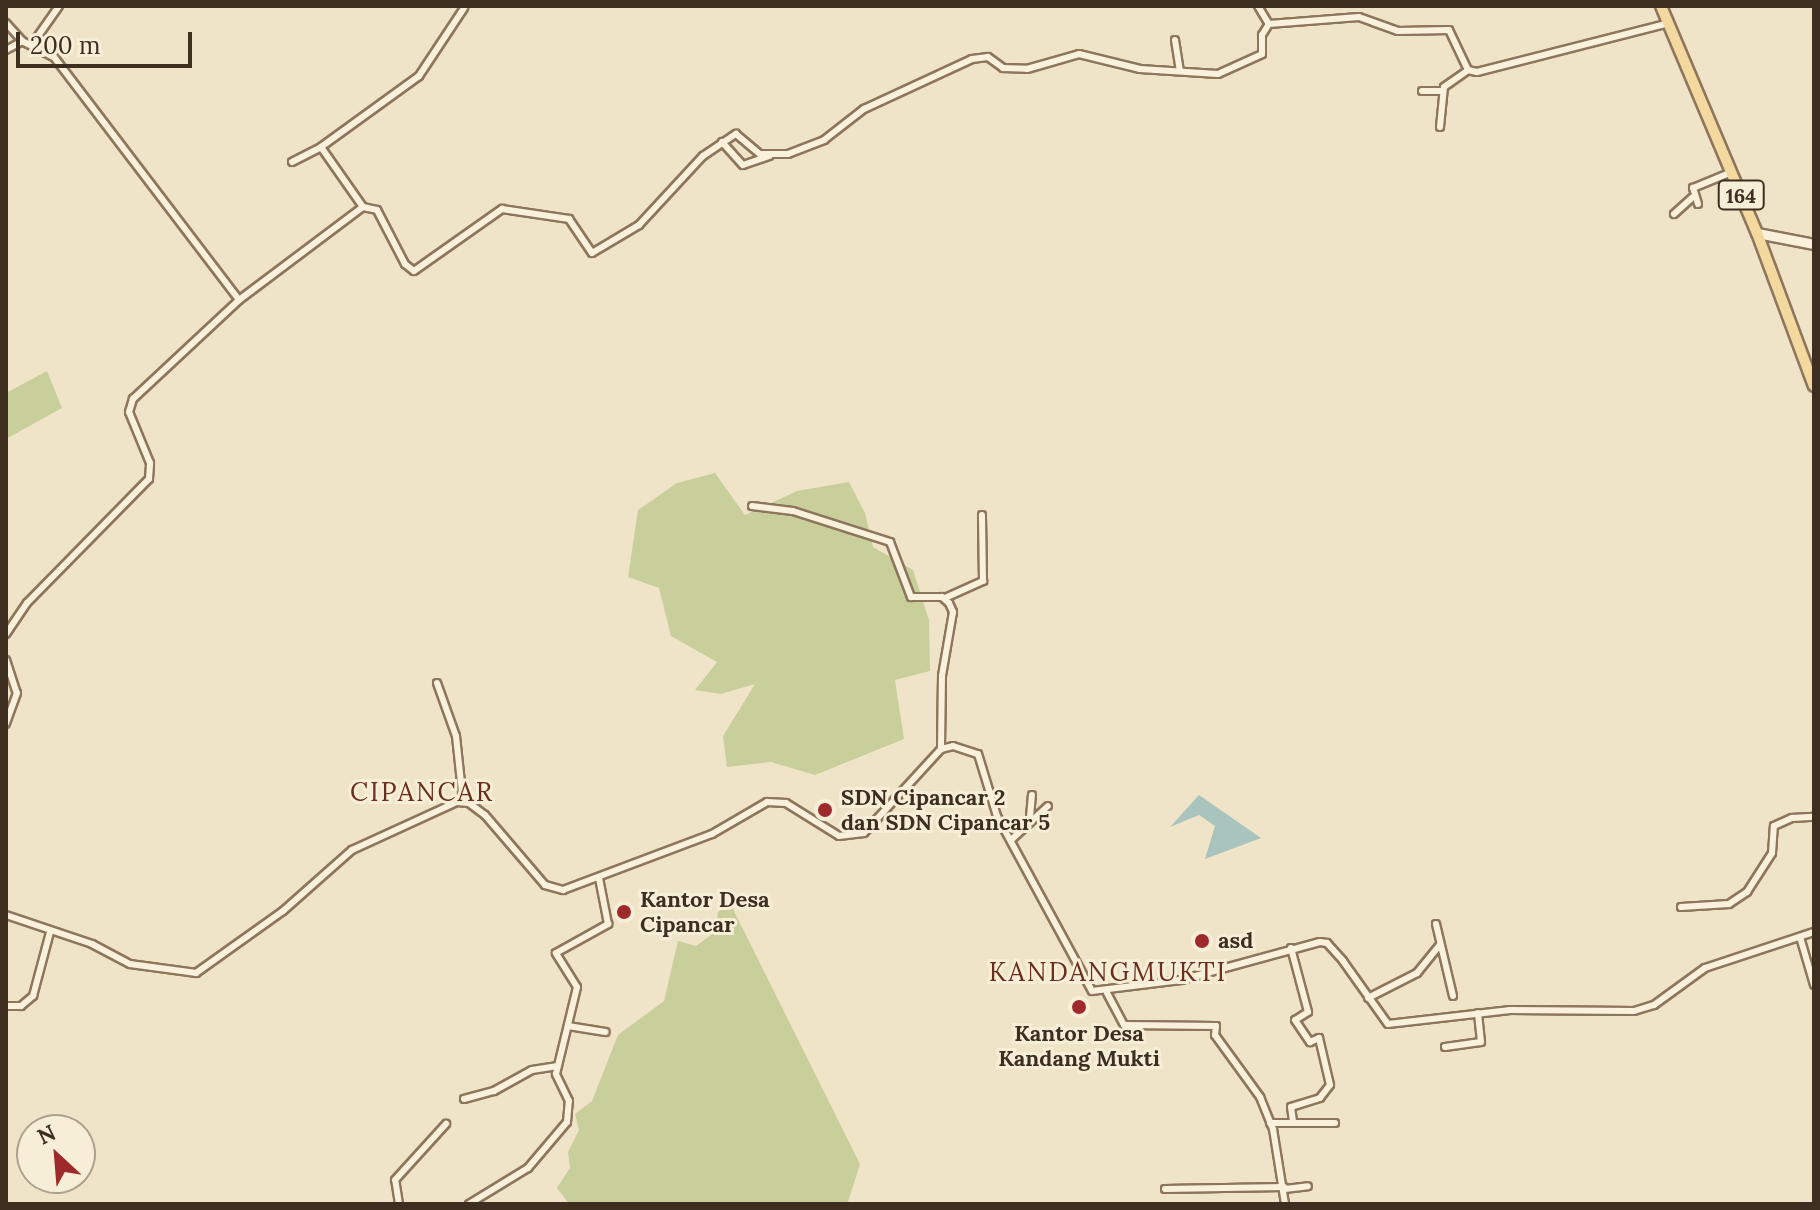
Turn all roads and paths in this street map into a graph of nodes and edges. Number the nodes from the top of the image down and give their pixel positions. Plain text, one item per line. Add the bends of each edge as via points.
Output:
1 (59, 6) edge
2 (1258, 6) edge
3 (1661, 6) edge
4 (464, 8) edge
5 (6, 23) edge
6 (1669, 23) junction
7 (1269, 24) junction
8 (1175, 40) dead end
9 (22, 41) junction
10 (33, 43) junction
11 (6, 50) edge
12 (1180, 70) junction
13 (1468, 70) junction
14 (1422, 91) dead end
15 (1442, 91) junction
16 (1440, 127) dead end
17 (722, 142) junction
18 (321, 147) junction
19 (769, 156) junction
20 (292, 162) dead end
21 (1732, 172) junction
22 (1693, 197) junction
23 (1698, 204) dead end
24 (363, 207) junction
25 (1674, 214) dead end
26 (1757, 233) junction
27 (1814, 244) edge
28 (239, 300) junction
29 (1810, 365) edge
30 (1814, 386) edge
31 (752, 506) dead end
32 (982, 515) dead end
33 (945, 598) junction
34 (6, 634) edge
35 (6, 660) edge
36 (437, 683) dead end
37 (6, 724) edge
38 (941, 749) junction
39 (1032, 795) dead end
40 (463, 801) junction
41 (1048, 806) dead end
42 (1030, 817) junction
43 (1814, 817) edge
44 (1011, 840) junction
45 (599, 878) junction
46 (1681, 907) dead end
47 (6, 915) edge
48 (1436, 924) dead end
49 (50, 932) junction
50 (1814, 932) edge
51 (1800, 937) junction
52 (1439, 946) junction
53 (1291, 948) junction
54 (1814, 985) edge
55 (1107, 993) junction
56 (1453, 996) dead end
57 (1368, 998) junction
58 (6, 1006) edge
59 (1478, 1013) junction
60 (568, 1026) junction
61 (606, 1032) dead end
62 (1445, 1047) dead end
63 (558, 1066) junction
64 (464, 1099) dead end
65 (1293, 1122) junction
66 (1270, 1123) junction
67 (1335, 1123) dead end
68 (446, 1124) dead end
69 (1308, 1186) dead end
70 (1284, 1188) junction
71 (1165, 1189) dead end
72 (399, 1204) edge
73 (469, 1204) edge
74 (1285, 1204) edge

1 - 10 street
2 - 7 street
3 - 6 main road, 164
4 - 18 street via 419,76
5 - 9 street
6 - 13 street
6 - 21 main road, 164
7 - 12 street via 1262,35 1262,54 1234,71
7 - 13 street via 1359,17 1398,31 1449,30
8 - 12 street
9 - 10 street
9 - 11 street
10 - 28 street via 54,57
12 - 19 street via 1140,69 1079,54 1027,69 1003,68 988,57 972,59 864,109 824,140
13 - 15 street
14 - 15 street
15 - 16 street
17 - 19 street via 737,133 755,152
17 - 19 street via 743,165
17 - 24 street via 639,225 592,253 569,219 502,209 414,271 405,264 377,210
18 - 20 street
18 - 24 street
21 - 22 street via 1693,188
21 - 26 main road, 164
22 - 23 street
22 - 25 street
24 - 28 street
26 - 27 street
26 - 29 main road, 164
28 - 34 street via 173,357 130,404 150,463 149,479 27,603
29 - 30 main road, 164
31 - 33 street via 793,511 890,542 911,597
32 - 33 street via 983,581
33 - 38 street via 953,612 942,676
35 - 37 street via 17,693
36 - 40 street via 456,736
38 - 44 street via 966,746 978,754 997,816
38 - 45 street via 864,833 839,836 786,803 767,802 712,834
39 - 42 street
40 - 45 street via 485,815 545,885 563,890
40 - 49 street via 352,850 283,911 196,973 130,964 92,944
41 - 42 street
42 - 44 street
43 - 46 street via 1778,821 1766,865 1738,898 1729,904
44 - 55 street via 1089,987
45 - 60 street via 608,924 556,953 577,987
47 - 49 street
48 - 52 street
49 - 58 street via 33,996 21,1006
50 - 51 street
51 - 54 street
51 - 59 street via 1705,968 1642,1010
52 - 56 street
52 - 57 street via 1417,973
53 - 55 street via 1181,980
53 - 57 street via 1327,943
53 - 65 street via 1308,1012 1295,1020 1310,1042 1319,1038 1330,1085 1320,1098 1291,1107
55 - 66 street via 1124,1025 1216,1026 1215,1035 1260,1097
57 - 59 street via 1388,1024
59 - 62 street via 1481,1042
60 - 61 street
60 - 63 street
63 - 64 street via 532,1070 494,1091
63 - 73 street via 557,1082 570,1106 562,1132 528,1168
65 - 66 street
65 - 67 street
66 - 70 street
68 - 72 street via 395,1180
69 - 70 street
70 - 71 street
70 - 74 street

